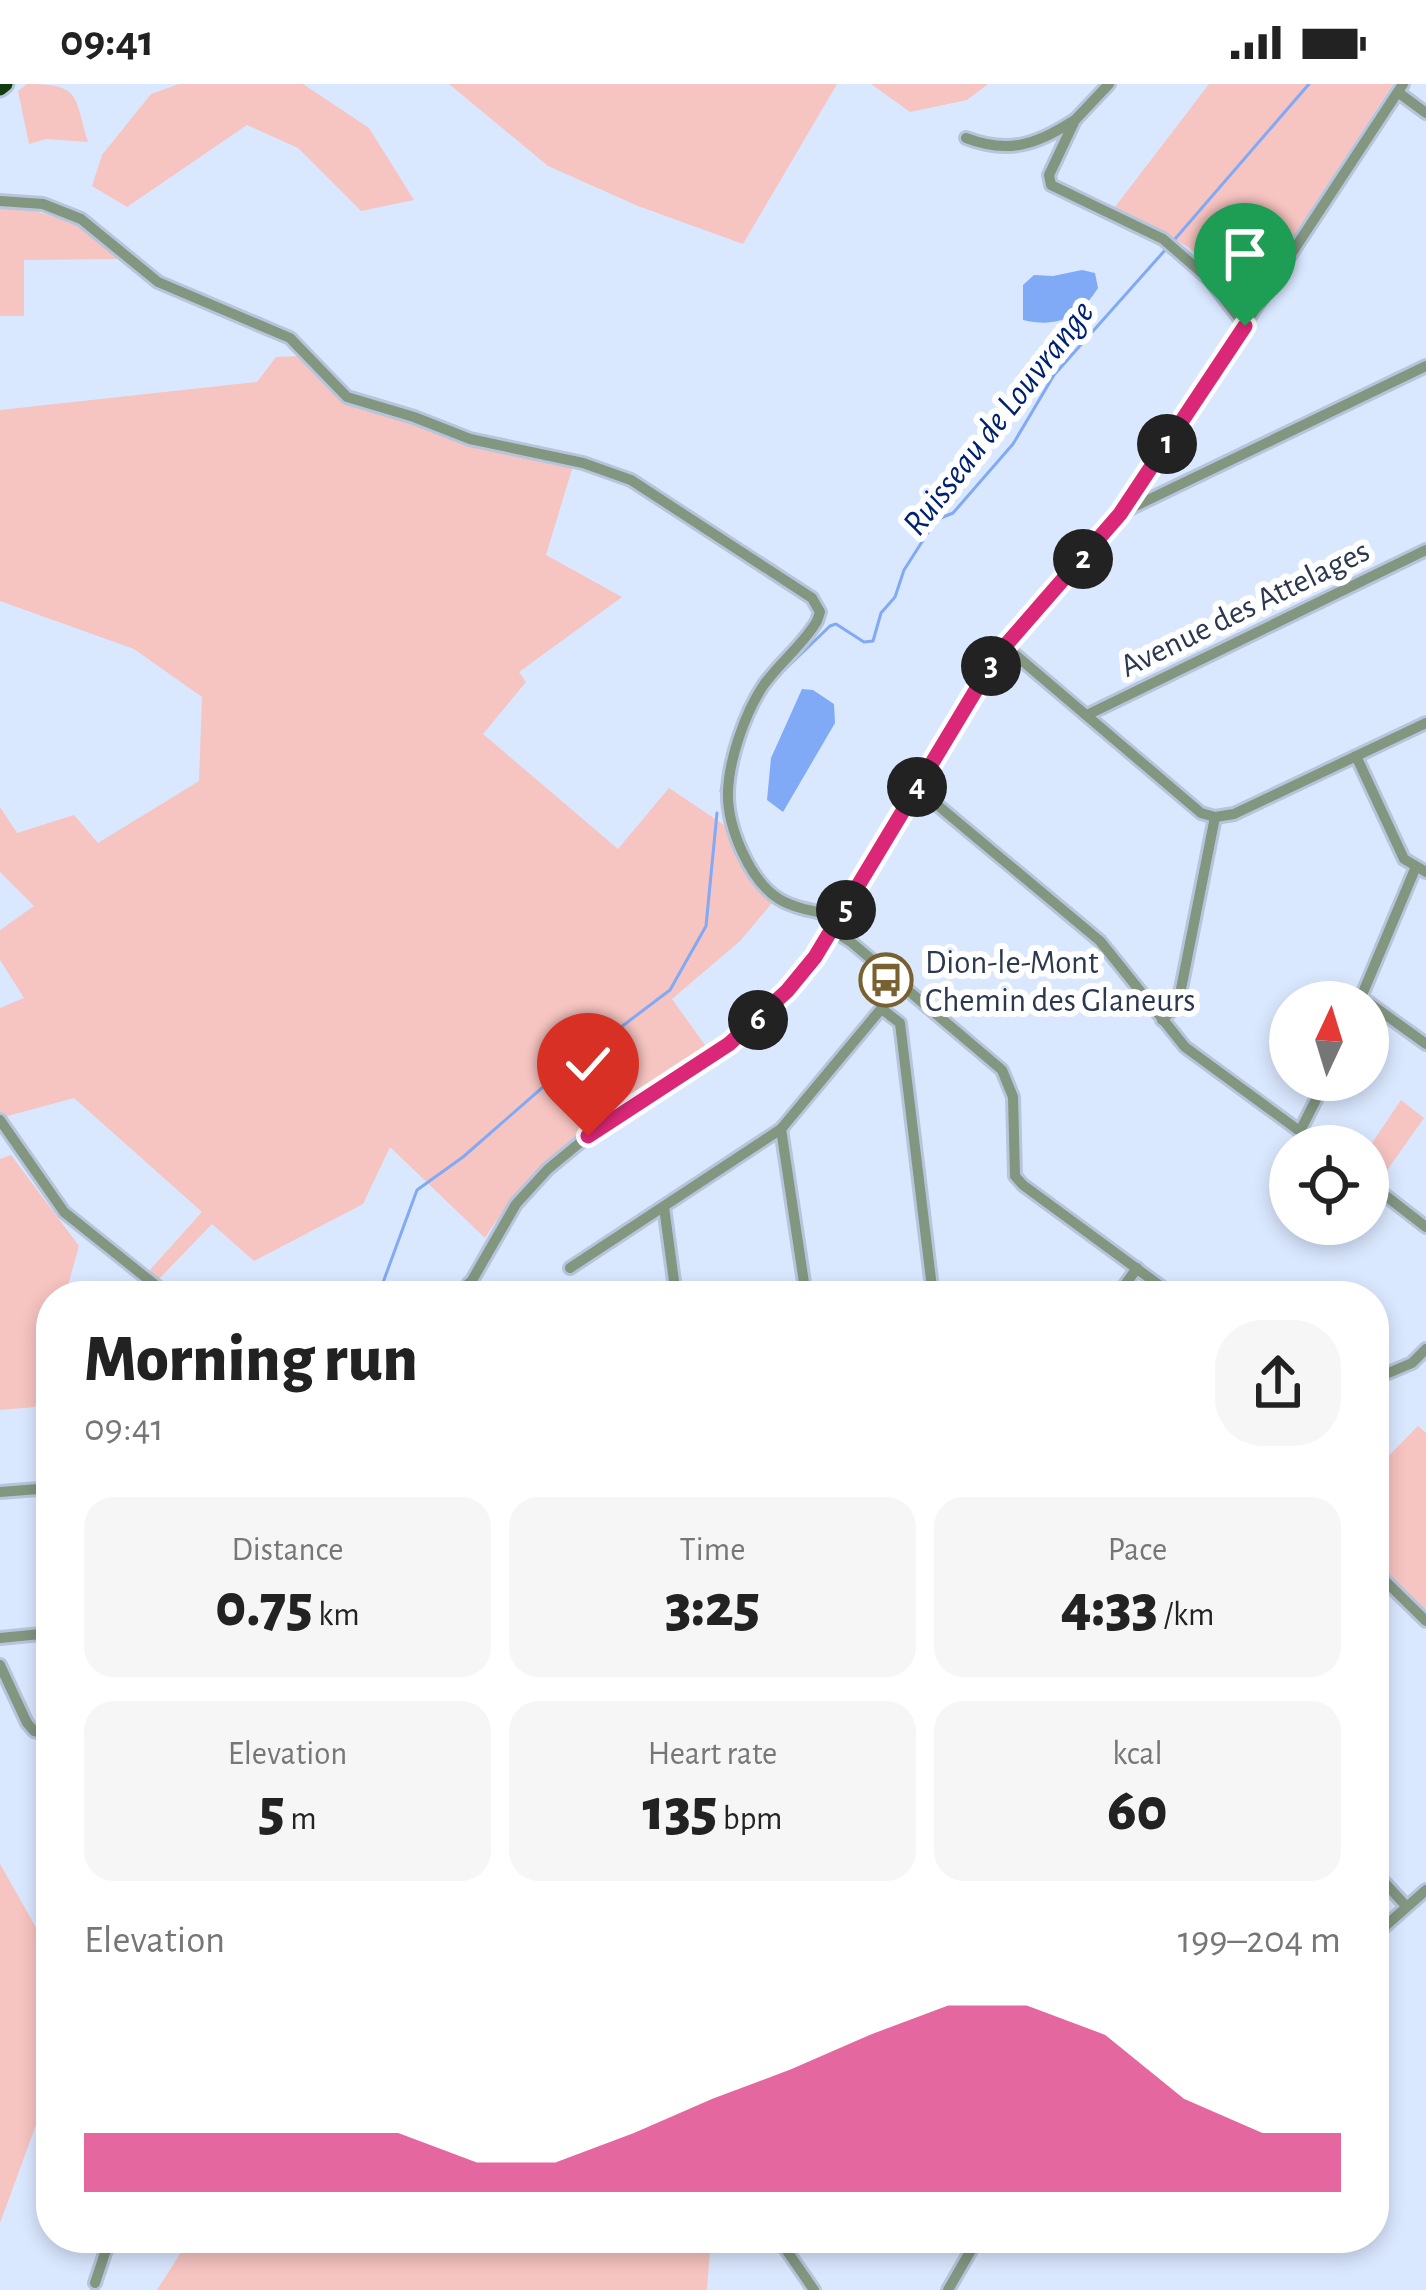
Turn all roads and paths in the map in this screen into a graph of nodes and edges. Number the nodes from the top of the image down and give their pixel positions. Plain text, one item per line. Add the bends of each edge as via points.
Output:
1 (1109, 84) edge
2 (1401, 88) edge
3 (1426, 113) edge
4 (1075, 119) junction
5 (966, 138) dead end
6 (0, 201) edge
7 (1245, 326) junction
8 (1426, 366) edge
9 (1120, 514) junction
10 (1426, 550) edge
11 (1005, 646) junction
12 (1087, 715) junction
13 (1426, 723) edge
14 (1356, 756) junction
15 (917, 788) junction
16 (1215, 817) junction
17 (1420, 871) edge
18 (842, 917) junction
19 (832, 931) junction
20 (1372, 981) edge
21 (901, 985) junction
22 (920, 1001) junction
23 (883, 1010) junction
24 (1389, 1019) edge
25 (1162, 1020) junction
26 (900, 1023) junction
27 (1426, 1044) edge
28 (0, 1120) edge
29 (1292, 1125) edge
30 (782, 1129) junction
31 (1389, 1198) edge
32 (664, 1207) junction
33 (1426, 1227) edge
34 (570, 1268) dead end
35 (1137, 1268) junction
36 (150, 1281) edge
37 (470, 1281) edge
38 (674, 1281) edge
39 (804, 1281) edge
40 (931, 1281) edge
41 (1128, 1281) edge
42 (1154, 1281) edge
43 (1426, 1349) edge
44 (1389, 1373) edge
45 (36, 1489) edge
46 (0, 1492) edge
47 (1389, 1585) edge
48 (1426, 1621) edge
49 (36, 1634) edge
50 (0, 1638) edge
51 (0, 1665) edge
52 (36, 1732) edge
53 (1389, 1887) edge
54 (1426, 1890) edge
55 (1406, 1906) junction
56 (1389, 1922) edge
57 (105, 2253) edge
58 (788, 2253) edge
59 (970, 2253) edge
60 (94, 2284) dead end
61 (814, 2290) edge
62 (948, 2290) edge

1 - 4 street
2 - 3 street
2 - 7 street
4 - 5 street via 1024,146
4 - 7 street via 1051,185 1178,250
6 - 18 street via 43,204 81,219 158,282 290,338 347,397 470,440 632,480 812,598 817,621 754,703 728,796 739,842 769,891
7 - 9 street
8 - 9 street
9 - 11 street
10 - 12 street, Avenue des Attelages
11 - 12 street
11 - 15 street
12 - 16 street
13 - 14 street
14 - 16 street
14 - 17 street via 1403,859
15 - 18 street
15 - 25 street via 1100,941
16 - 25 street via 1178,1004
17 - 20 street
18 - 19 street
19 - 21 street
19 - 37 street via 751,1026 548,1169 516,1204
21 - 22 street
21 - 23 street
22 - 26 street
22 - 35 street via 1010,1082 1015,1176
23 - 26 street
23 - 30 street
24 - 27 street
25 - 29 street via 1185,1047
26 - 40 street
28 - 36 street via 64,1212
30 - 32 street
30 - 39 street
31 - 33 street
32 - 34 street
32 - 38 street
35 - 41 street
35 - 42 street
43 - 44 street
45 - 46 street
47 - 48 street
49 - 50 street
51 - 52 street
53 - 55 street
54 - 55 street
55 - 56 street
57 - 60 street
58 - 61 street
59 - 62 street

